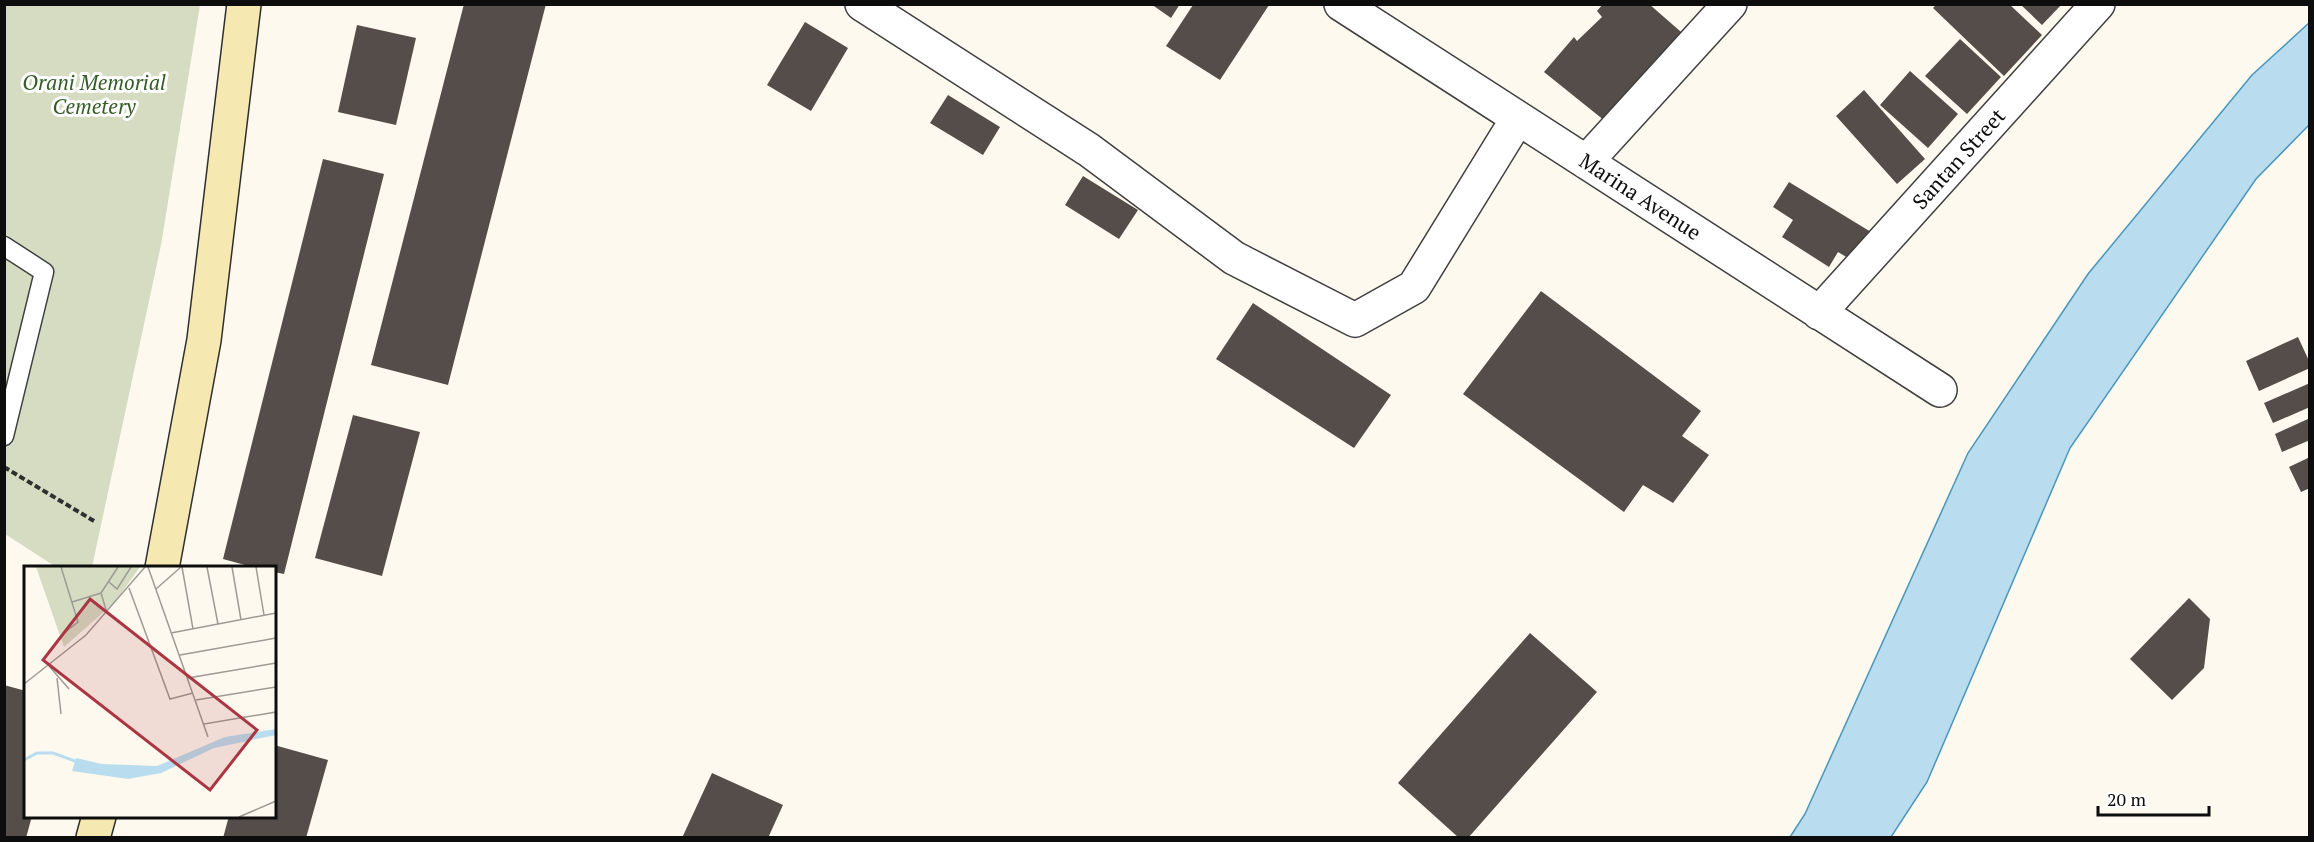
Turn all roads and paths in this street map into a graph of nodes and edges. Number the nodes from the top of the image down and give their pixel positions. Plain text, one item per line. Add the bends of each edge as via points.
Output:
1 (862, 4) edge
2 (1730, 4) edge
3 (2098, 4) edge
4 (240, 7) edge
5 (1363, 10) edge
6 (1518, 118) junction
7 (1586, 162) junction
8 (4, 246) edge
9 (1819, 313) junction
10 (1940, 390) dead end
11 (4, 436) edge
12 (4, 467) edge
13 (94, 521) dead end
14 (162, 566) edge
15 (98, 818) edge
16 (93, 837) edge

1 - 6 street via 1089,150 1234,258 1355,320 1414,287
2 - 7 street
3 - 9 street, Santan Street
4 - 14 street via 204,340
5 - 6 street, Marina Avenue
6 - 7 street, Marina Avenue
7 - 9 street, Marina Avenue
8 - 11 lane via 44,272
9 - 10 street, Marina Avenue
12 - 13 path
15 - 16 street

